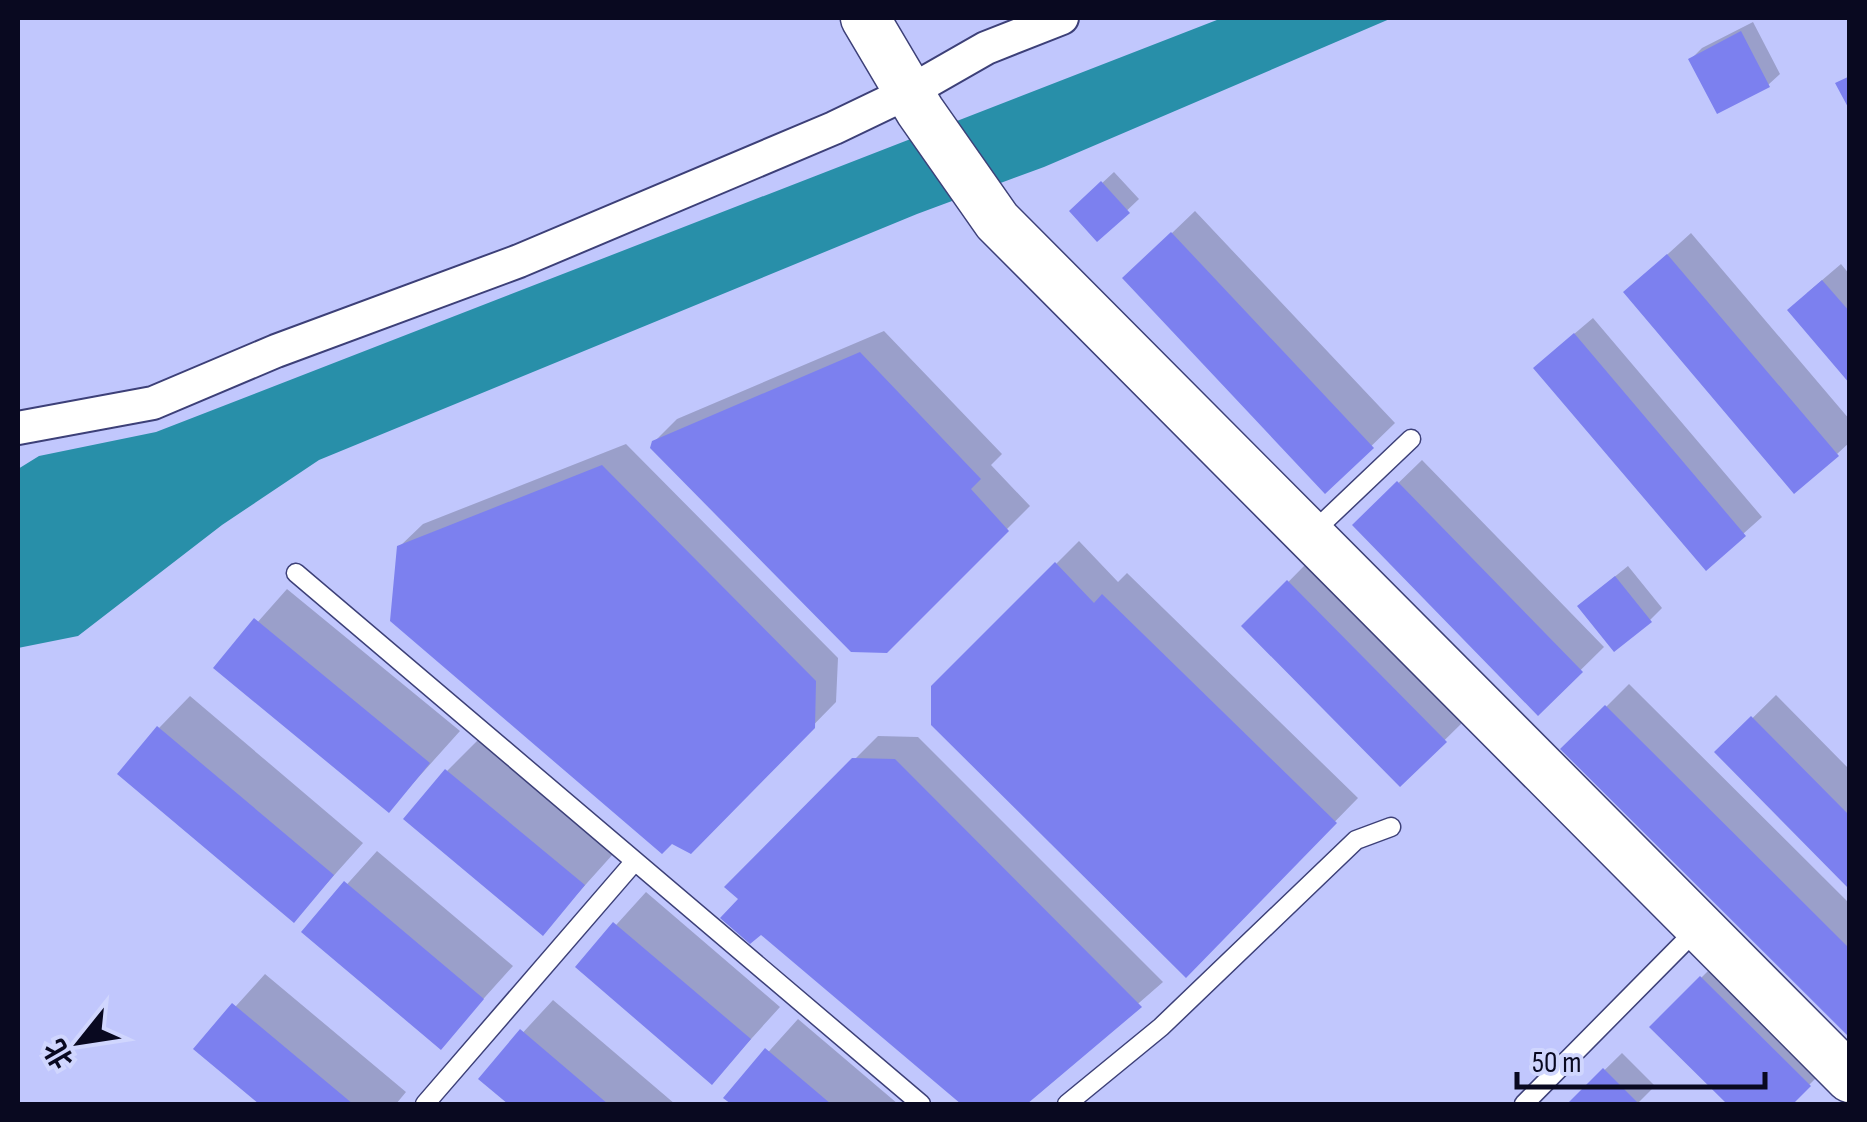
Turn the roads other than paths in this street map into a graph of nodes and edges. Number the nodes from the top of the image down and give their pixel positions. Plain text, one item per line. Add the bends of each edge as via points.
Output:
1 (865, 18) edge
2 (1062, 18) edge
3 (915, 102) junction
4 (18, 428) edge
5 (1412, 439) dead end
6 (1310, 536) junction
7 (296, 572) dead end
8 (1392, 827) dead end
9 (636, 862) junction
10 (1699, 927) junction
11 (1850, 1078) edge
12 (425, 1104) edge
13 (922, 1104) edge
14 (1067, 1104) edge
15 (1524, 1104) edge

1 - 3 street
2 - 3 street via 986,48
3 - 4 street via 153,402
3 - 6 street via 996,221
5 - 6 lane
6 - 10 street
7 - 9 lane
8 - 14 lane via 1356,840 1162,1027
9 - 12 lane
9 - 13 lane
10 - 11 street
10 - 15 lane

